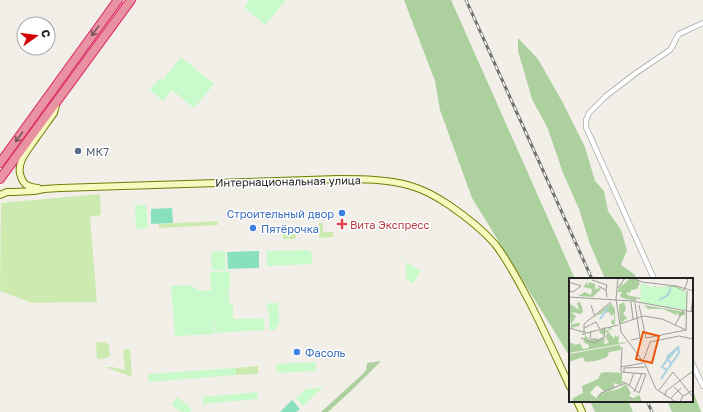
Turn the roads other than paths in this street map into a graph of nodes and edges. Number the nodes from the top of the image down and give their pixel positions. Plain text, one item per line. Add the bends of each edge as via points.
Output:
1 (118, 0) edge
2 (131, 0) edge
3 (703, 23) edge
4 (58, 100) junction
5 (0, 163) edge
6 (0, 179) edge
7 (44, 189) junction
8 (0, 195) edge
9 (654, 278) edge
10 (693, 364) edge
11 (569, 385) edge
12 (703, 386) edge
13 (577, 402) edge
14 (582, 412) edge

1 -> 5 highway
2 - 4 highway
3 - 9 street via 679,34 670,50 606,96 589,113 586,120 586,127
4 - 6 highway
4 - 7 street via 54,112 25,155 19,171 25,184
7 - 8 street via 7,192
7 - 11 street, Интернациональная улица via 338,179 399,183 423,190 457,210 494,244 514,272
10 - 12 street
13 - 14 street

